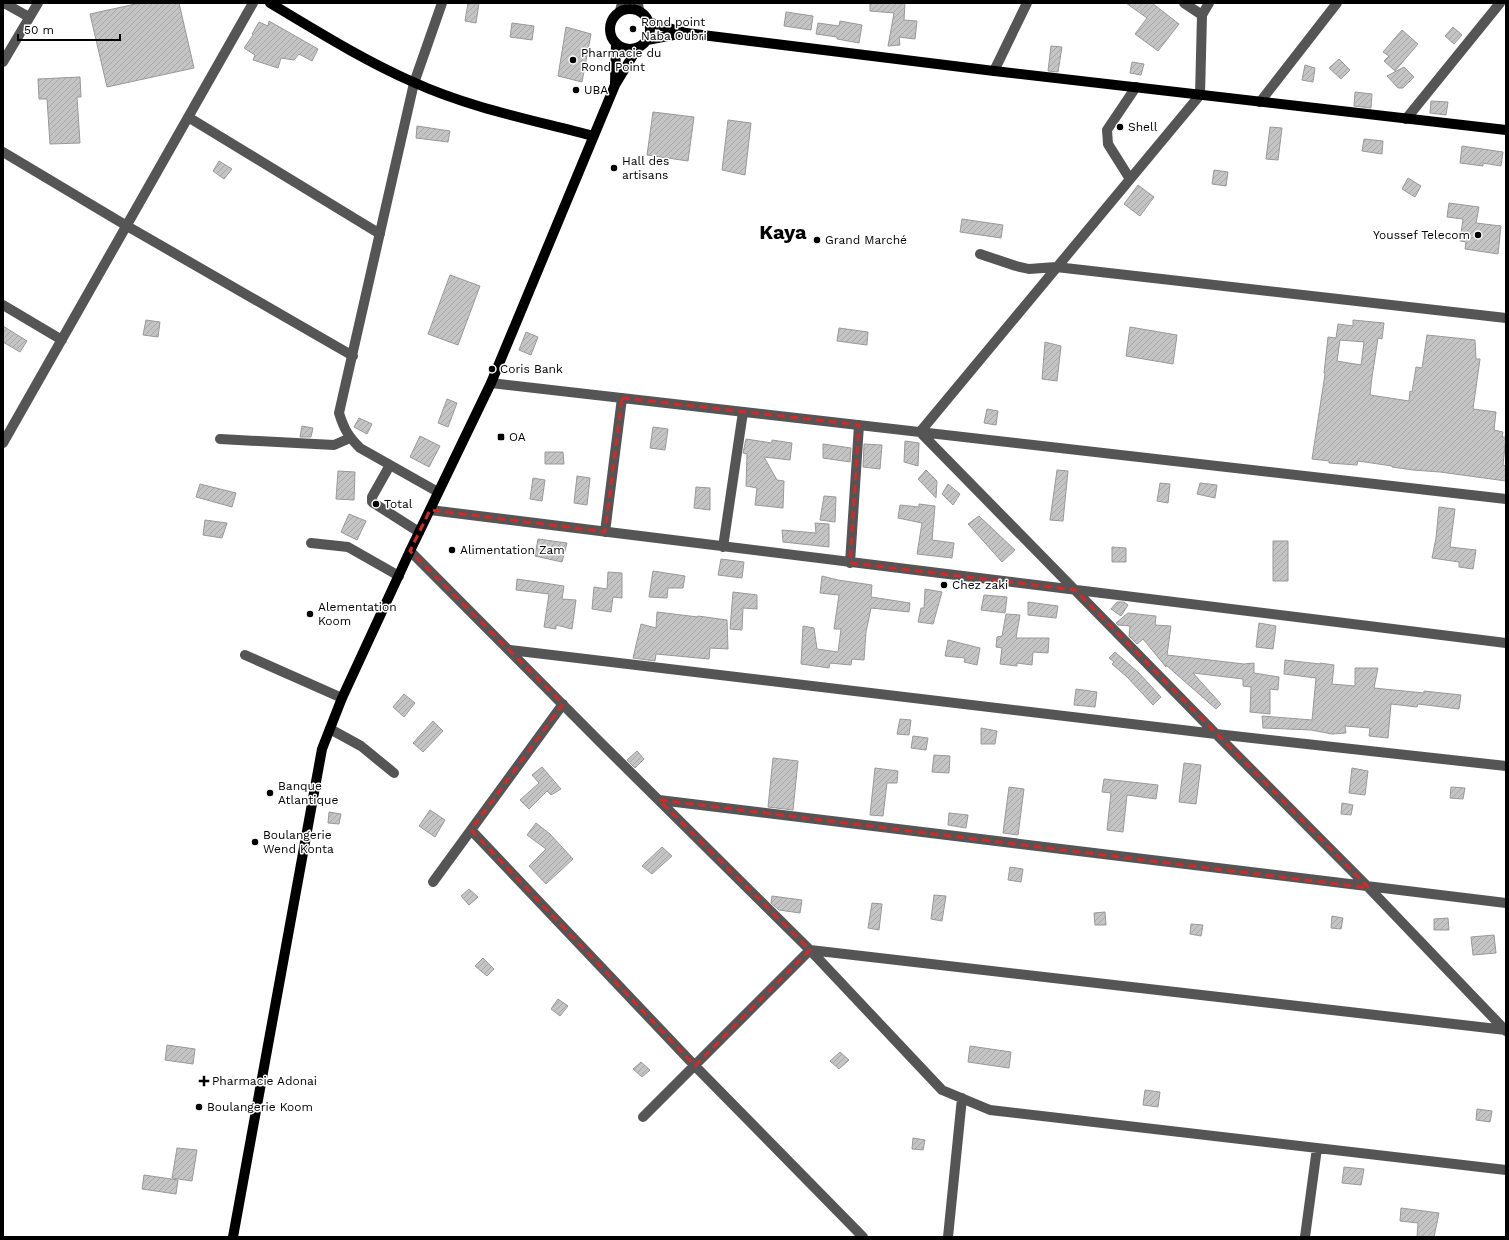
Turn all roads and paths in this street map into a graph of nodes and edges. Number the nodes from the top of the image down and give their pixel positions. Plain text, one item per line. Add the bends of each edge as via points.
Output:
1 (4, 3) edge
2 (38, 3) edge
3 (253, 3) edge
4 (270, 3) edge
5 (442, 3) edge
6 (1027, 3) edge
7 (1184, 3) edge
8 (1209, 3) edge
9 (1337, 3) edge
10 (1500, 3) edge
11 (621, 7) edge
12 (638, 7) edge
13 (1202, 15) junction
14 (29, 18) junction
15 (648, 22) junction
16 (686, 33) junction
17 (647, 40) junction
18 (616, 44) junction
19 (638, 47) junction
20 (3, 62) edge
21 (994, 71) junction
22 (414, 83) junction
23 (615, 85) junction
24 (1136, 87) junction
25 (1200, 95) junction
26 (1260, 102) junction
27 (188, 118) junction
28 (1406, 118) junction
29 (1506, 130) edge
30 (593, 136) junction
31 (3, 152) edge
32 (1130, 179) junction
33 (127, 226) junction
34 (380, 234) junction
35 (980, 254) dead end
36 (1056, 267) junction
37 (3, 305) edge
38 (1506, 318) edge
39 (62, 340) junction
40 (353, 356) junction
41 (491, 383) junction
42 (622, 398) junction
43 (743, 412) junction
44 (859, 425) junction
45 (920, 432) junction
46 (350, 438) junction
47 (220, 439) dead end
48 (3, 443) edge
49 (390, 465) junction
50 (438, 492) junction
51 (1506, 499) edge
52 (430, 510) junction
53 (419, 532) junction
54 (605, 532) junction
55 (311, 543) dead end
56 (723, 547) junction
57 (410, 551) junction
58 (850, 563) junction
59 (399, 576) junction
60 (1074, 590) junction
61 (1506, 643) edge
62 (510, 650) junction
63 (245, 655) dead end
64 (342, 698) junction
65 (563, 704) junction
66 (330, 729) junction
67 (1216, 734) junction
68 (1506, 766) edge
69 (394, 773) dead end
70 (659, 800) junction
71 (471, 830) junction
72 (433, 882) dead end
73 (1369, 888) junction
74 (1506, 903) edge
75 (810, 950) junction
76 (1505, 1030) edge
77 (695, 1066) junction
78 (962, 1098) junction
79 (643, 1118) dead end
80 (1317, 1148) junction
81 (1506, 1170) edge
82 (233, 1237) edge
83 (863, 1237) edge
84 (948, 1237) edge
85 (1305, 1237) edge

1 - 14 street
2 - 14 street
3 - 27 street
4 - 22 main road via 365,59
5 - 22 street
6 - 21 street
7 - 13 street
8 - 13 street
9 - 26 street
10 - 28 street
11 - 12 main road
11 - 18 main road via 610,26 611,36
12 - 15 main road
13 - 25 street
14 - 20 street
15 - 16 main road
15 - 17 main road via 650,31
16 - 17 main road
16 - 21 main road
17 - 19 main road
18 - 19 main road via 623,48
18 - 23 main road
19 - 23 main road
21 - 24 main road
22 - 30 main road via 491,109
22 - 34 street
23 - 30 main road
24 - 25 main road
24 - 32 street via 1107,130 1108,144
25 - 26 main road
25 - 32 street
26 - 28 main road
27 - 33 street
27 - 34 street
28 - 29 main road
30 - 41 main road
31 - 33 street
32 - 36 street
33 - 39 street
33 - 40 street
34 - 40 street
35 - 36 street via 1029,269
36 - 38 street
36 - 45 street
37 - 39 street
39 - 48 street
40 - 46 street via 340,413 343,426
41 - 42 street
41 - 50 main road
42 - 43 street
42 - 54 street
43 - 44 street
43 - 56 street
44 - 45 street
44 - 58 street
45 - 51 street
45 - 60 street
46 - 47 street via 334,445
46 - 49 street via 360,448
49 - 50 street
49 - 53 street via 372,497 372,502
50 - 52 main road
52 - 53 main road
52 - 54 street
53 - 57 main road
54 - 56 street
55 - 59 street via 348,547
56 - 58 street
57 - 59 main road
57 - 62 street
58 - 60 street
59 - 64 main road
60 - 61 street
60 - 67 street
62 - 65 street
62 - 67 street
63 - 64 street
64 - 66 main road
65 - 70 street
65 - 71 street
66 - 69 street via 361,746
66 - 82 main road via 322,749
67 - 68 street
67 - 73 street
70 - 73 street
70 - 75 street
71 - 72 street
71 - 77 street
73 - 74 street
73 - 76 street
75 - 76 street
75 - 77 street
75 - 78 street via 942,1090
77 - 79 street
77 - 83 street
78 - 80 street via 990,1110
78 - 84 street
80 - 81 street
80 - 85 street

